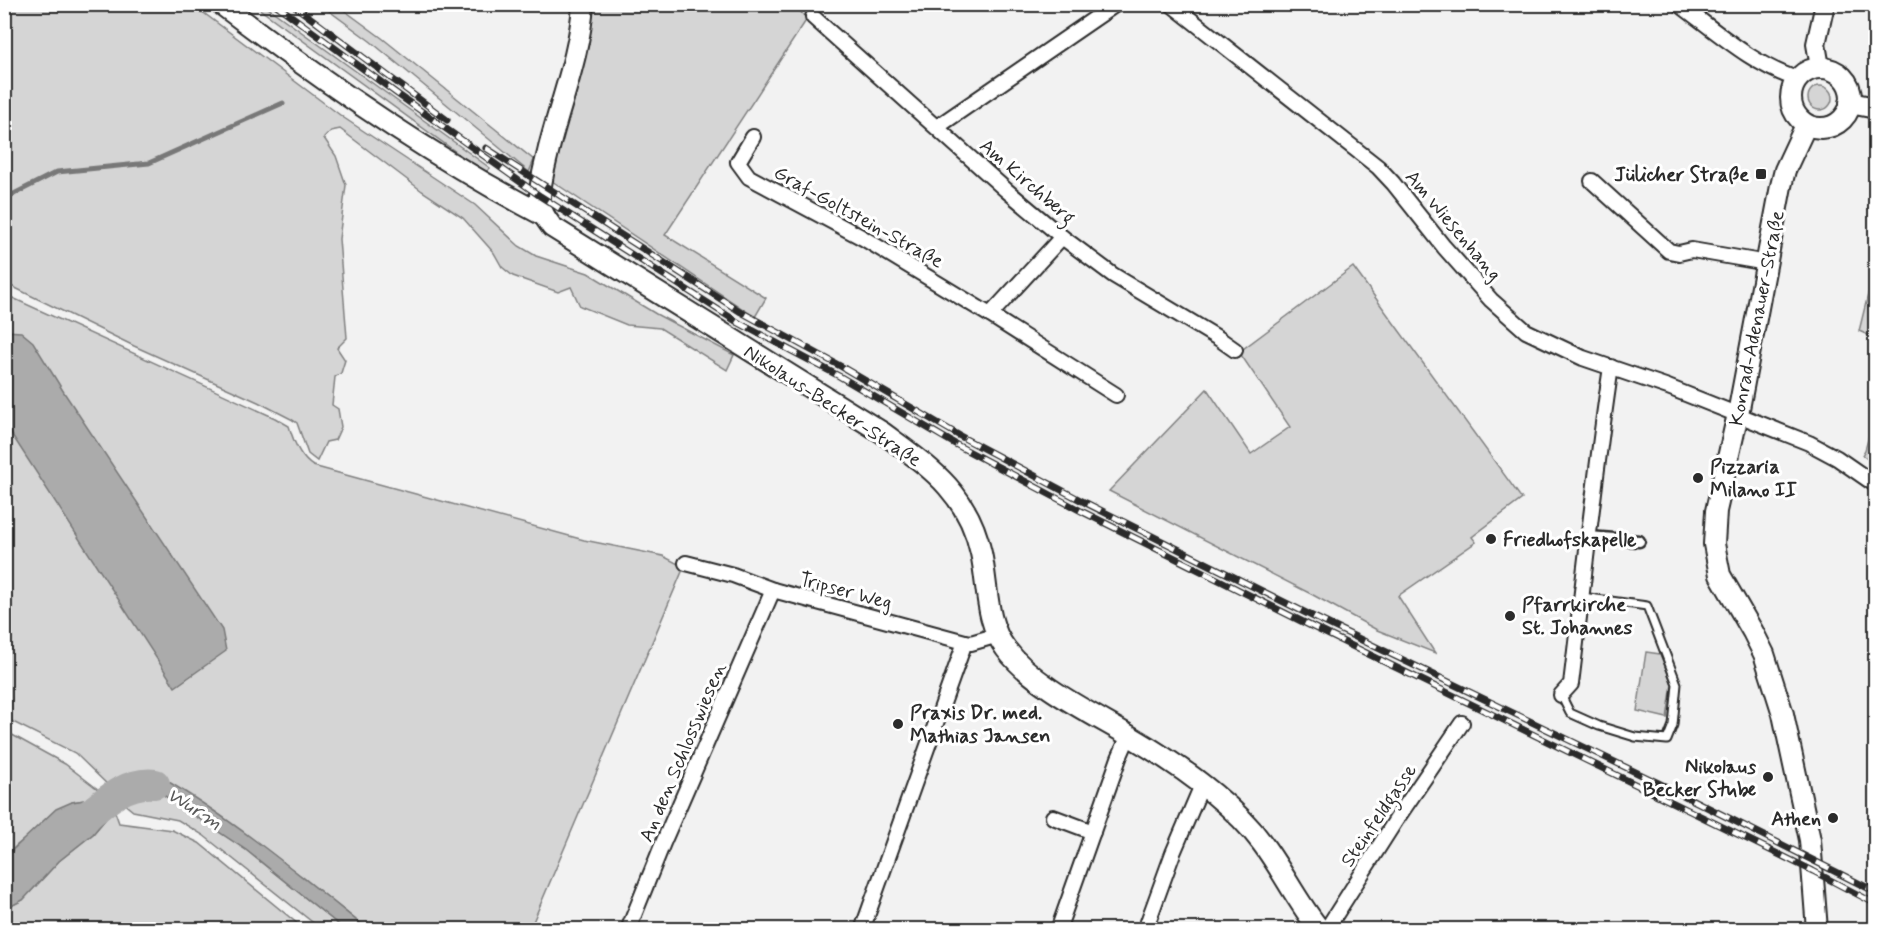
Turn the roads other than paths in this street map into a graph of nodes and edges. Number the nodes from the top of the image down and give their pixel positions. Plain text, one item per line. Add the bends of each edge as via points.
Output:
1 (221, 4) edge
2 (584, 4) edge
3 (1116, 4) edge
4 (1171, 4) edge
5 (1679, 4) edge
6 (1825, 4) edge
7 (813, 17) dead end
8 (1820, 67) junction
9 (1797, 80) junction
10 (1850, 103) junction
11 (1875, 108) edge
12 (1806, 124) junction
13 (937, 127) junction
14 (753, 137) dead end
15 (1592, 181) dead end
16 (543, 215) junction
17 (1062, 237) junction
18 (1767, 263) junction
19 (990, 315) junction
20 (1234, 350) dead end
21 (1611, 367) junction
22 (1116, 395) dead end
23 (1738, 414) junction
24 (1875, 485) edge
25 (1589, 537) junction
26 (1639, 542) dead end
27 (686, 562) dead end
28 (773, 590) junction
29 (1582, 597) junction
30 (998, 635) junction
31 (965, 642) junction
32 (1561, 695) joint
33 (1462, 723) dead end
34 (1129, 735) junction
35 (1202, 785) junction
36 (1053, 817) dead end
37 (1093, 832) junction
38 (628, 930) edge
39 (862, 930) edge
40 (1058, 930) edge
41 (1145, 930) edge
42 (1320, 930) edge
43 (1326, 930) edge
44 (1817, 930) edge

1 - 16 main road, Nikolaus-Becker-Straße via 381,119
2 - 16 main road via 578,45 541,183
3 - 13 street
4 - 21 street, Am Wiesenhang via 1378,167 1450,254 1512,320 1559,348
5 - 9 street via 1739,48 1778,73
6 - 8 street via 1816,44
7 - 13 street, Am Kirchberg
8 - 9 main road via 1806,71
8 - 10 main road via 1836,71 1844,78 1850,87
9 - 12 main road via 1790,93 1791,102 1793,111
10 - 11 main road
10 - 12 main road via 1836,124 1815,128
12 - 18 main road, Konrad-Adenauer-Straße via 1785,170
13 - 17 street, Am Kirchberg
14 - 19 street, Graf-Goltstein-Straße via 738,162 750,177 860,236
15 - 18 street via 1669,251 1692,250
16 - 30 main road, Nikolaus-Becker-Straße via 552,227 883,433 933,470 963,507 974,529
17 - 19 street
17 - 20 street, Am Kirchberg via 1113,275
18 - 23 main road, Konrad-Adenauer-Straße
19 - 22 street, Graf-Goltstein-Straße
21 - 23 street, Am Wiesenhang
21 - 25 street
23 - 24 street, Am Wiesenhang via 1809,442
23 - 44 main road, Konrad-Adenauer-Straße via 1716,511 1714,544 1720,575 1764,654 1783,714 1810,840
25 - 26 street
25 - 29 street
27 - 28 street, Tripser Weg via 734,574
28 - 31 street, Tripser Weg
28 - 38 street, An den Schlosswiesen
29 - 32 street via 1571,684
29 - 32 lane via 1647,606 1677,684 1673,725 1667,740 1635,737 1570,713
30 - 31 street, Tripser Weg
30 - 34 main road, Nikolaus-Becker-Straße via 1026,670 1069,701
31 - 39 street
33 - 43 street, Steinfeldgasse
34 - 35 main road, Nikolaus-Becker-Straße
34 - 37 street
35 - 41 street
35 - 42 main road, Nikolaus-Becker-Straße via 1261,842
36 - 37 street
37 - 40 street

